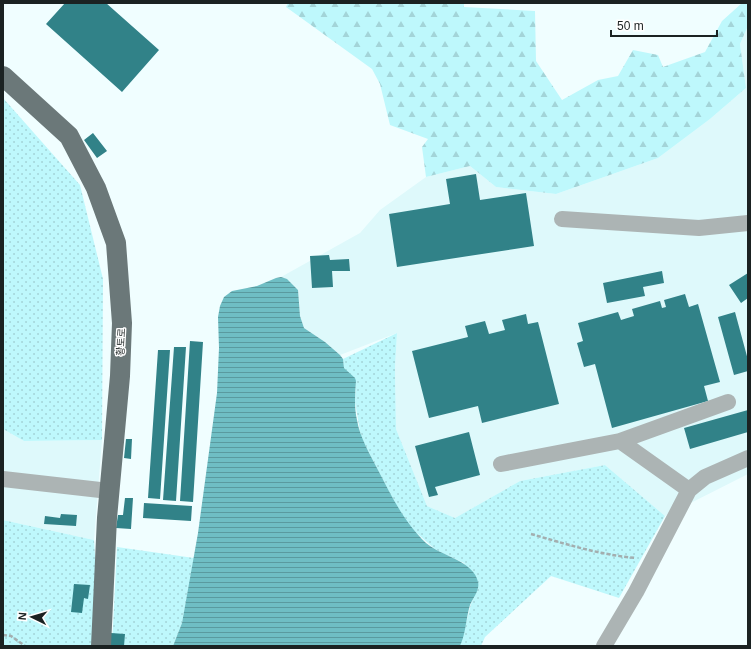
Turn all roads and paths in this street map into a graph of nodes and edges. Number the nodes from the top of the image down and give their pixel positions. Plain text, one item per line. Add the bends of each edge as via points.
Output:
1 (3, 76) edge
2 (562, 219) dead end
3 (748, 222) edge
4 (728, 402) dead end
5 (620, 441) junction
6 (748, 458) edge
7 (501, 464) dead end
8 (3, 479) edge
9 (689, 490) junction
10 (109, 491) junction
11 (531, 534) dead end
12 (653, 560) junction
13 (3, 635) edge
14 (25, 646) edge
15 (101, 646) edge
16 (604, 646) edge

1 - 10 main road, 황토로 via 69,136 96,188 116,243 122,324 120,376
2 - 3 street via 699,228
4 - 5 street
5 - 7 street
5 - 9 street
6 - 9 street via 705,477
8 - 10 street
9 - 12 street
10 - 15 main road, 황토로
11 - 12 path via 616,557
12 - 16 street
13 - 14 path via 11,636

